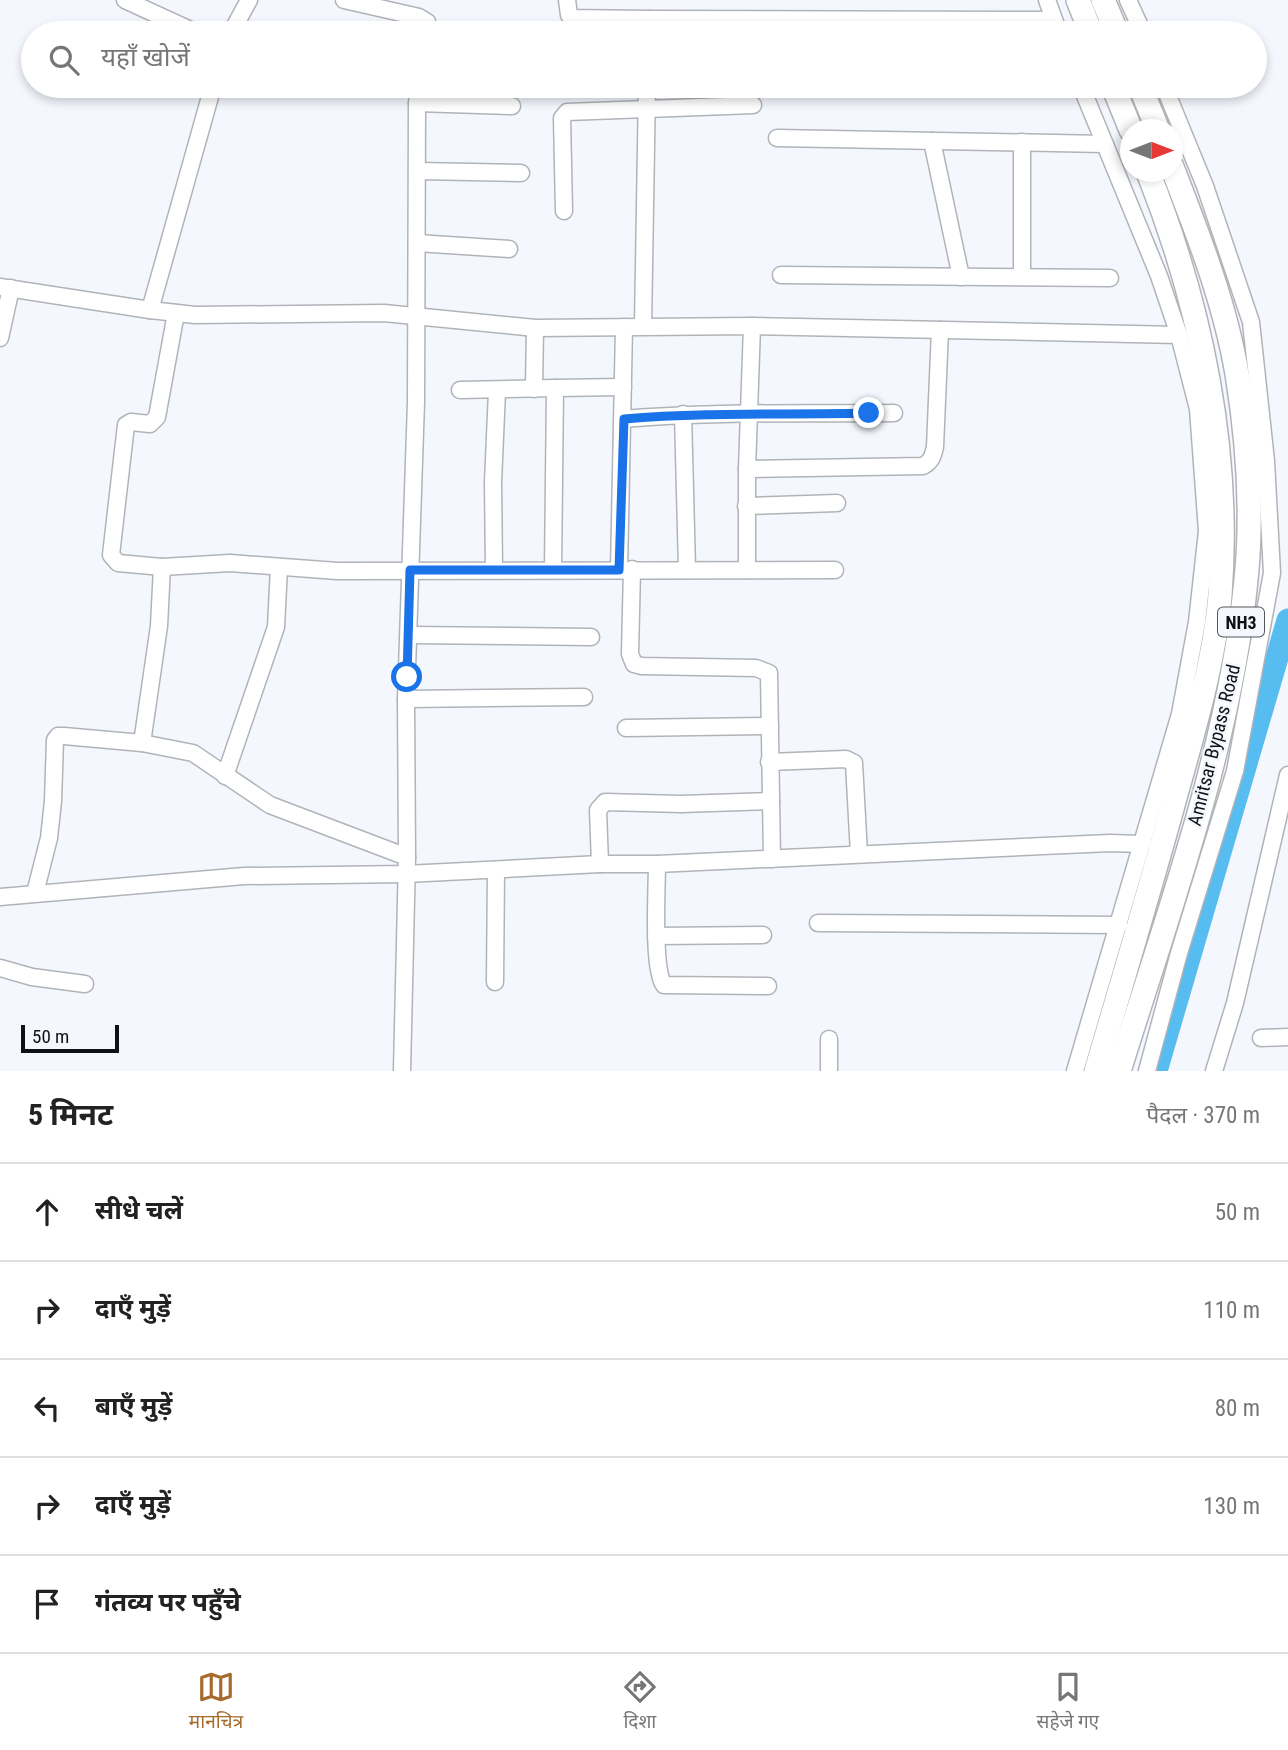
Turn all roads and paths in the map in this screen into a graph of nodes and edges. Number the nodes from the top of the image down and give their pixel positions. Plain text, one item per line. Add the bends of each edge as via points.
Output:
1 (125, 0) edge
2 (249, 0) edge
3 (344, 0) edge
4 (567, 0) edge
5 (1047, 0) edge
6 (1078, 0) edge
7 (1103, 0) edge
8 (1128, 0) edge
9 (171, 21) edge
10 (238, 21) edge
11 (425, 21) edge
12 (600, 21) edge
13 (1055, 21) edge
14 (1086, 21) edge
15 (1112, 21) edge
16 (1138, 21) edge
17 (210, 98) edge
18 (418, 98) edge
19 (648, 98) edge
20 (1086, 98) edge
21 (1118, 98) edge
22 (1145, 98) edge
23 (1169, 98) edge
24 (417, 103) junction
25 (753, 105) dead end
26 (512, 106) dead end
27 (647, 110) junction
28 (1126, 119) edge
29 (1154, 119) edge
30 (777, 138) dead end
31 (932, 141) junction
32 (1022, 142) junction
33 (1105, 144) junction
34 (418, 171) junction
35 (521, 173) dead end
36 (1151, 182) edge
37 (1178, 182) edge
38 (564, 211) dead end
39 (417, 243) junction
40 (509, 249) dead end
41 (781, 275) dead end
42 (961, 277) junction
43 (1022, 277) junction
44 (1110, 278) dead end
45 (6, 287) edge
46 (150, 310) junction
47 (176, 313) junction
48 (416, 316) junction
49 (643, 326) junction
50 (752, 326) junction
51 (624, 327) junction
52 (535, 328) junction
53 (940, 330) junction
54 (1179, 335) junction
55 (0, 338) edge
56 (623, 387) junction
57 (534, 388) junction
58 (555, 388) junction
59 (460, 390) dead end
60 (497, 391) junction
61 (749, 412) junction
62 (894, 413) dead end
63 (683, 414) junction
64 (624, 419) junction
65 (747, 469) junction
66 (837, 503) dead end
67 (746, 506) junction
68 (162, 566) junction
69 (279, 567) junction
70 (625, 569) junction
71 (687, 569) junction
72 (747, 569) junction
73 (410, 570) junction
74 (494, 570) junction
75 (553, 570) junction
76 (835, 570) dead end
77 (1280, 575) edge
78 (409, 635) junction
79 (591, 637) dead end
80 (584, 697) dead end
81 (406, 699) junction
82 (771, 726) junction
83 (626, 728) dead end
84 (142, 743) junction
85 (769, 762) junction
86 (1288, 775) edge
87 (225, 776) junction
88 (771, 801) junction
89 (1142, 844) junction
90 (859, 854) junction
91 (407, 857) junction
92 (772, 859) junction
93 (600, 863) junction
94 (657, 863) junction
95 (496, 870) junction
96 (406, 874) junction
97 (35, 893) junction
98 (0, 897) edge
99 (818, 923) dead end
100 (1119, 925) junction
101 (763, 935) dead end
102 (656, 936) junction
103 (0, 968) edge
104 (495, 982) dead end
105 (85, 984) dead end
106 (768, 986) dead end
107 (1261, 1038) dead end
108 (1288, 1038) edge
109 (829, 1039) dead end
110 (402, 1071) edge
111 (829, 1071) edge
112 (1075, 1071) edge
113 (1096, 1071) edge
114 (1119, 1071) edge
115 (1147, 1071) edge
116 (1214, 1071) edge

1 - 9 street
2 - 10 street
3 - 11 street
4 - 12 street via 572,18
5 - 13 street
6 - 14 highway
7 - 15 highway
8 - 16 street
17 - 46 street
18 - 24 street
19 - 27 street
20 - 33 street
21 - 28 highway
22 - 29 highway
23 - 77 street via 1205,186 1251,322
24 - 26 street
24 - 34 street
25 - 27 street
27 - 38 street via 564,114
27 - 49 street
30 - 31 street
31 - 32 street
31 - 42 street
32 - 33 street
32 - 43 street
33 - 54 street
34 - 35 street
34 - 39 street
36 - 113 highway, Amritsar Bypass Road / NH3 via 1184,278 1208,374 1219,458 1220,597 1194,731
37 - 114 highway, Amritsar Bypass Road / NH3 via 1205,256 1237,372 1250,507 1247,578 1238,648 1208,776
39 - 40 street
39 - 48 street
41 - 42 street
42 - 43 street
43 - 44 street
45 - 46 street
45 - 55 street
46 - 47 street
47 - 48 street
47 - 68 street via 157,417 150,424 126,425 111,555 118,563
48 - 52 street
48 - 73 street
49 - 50 street
49 - 51 street
50 - 53 street
50 - 61 street
51 - 52 street
51 - 56 street
52 - 57 street
53 - 54 street
53 - 65 street via 935,447 926,464
54 - 89 street via 1198,409 1207,531 1180,715
56 - 58 street
56 - 64 street
57 - 58 street
57 - 60 street
58 - 75 street
59 - 60 street
60 - 74 street
61 - 62 street
61 - 63 street
61 - 65 street
63 - 64 street
63 - 71 street
64 - 70 street
65 - 67 street
66 - 67 street
67 - 72 street
68 - 69 street via 230,563
68 - 84 street via 159,626
69 - 73 street
69 - 87 street via 276,627
70 - 71 street
70 - 75 street
70 - 82 street via 634,664 765,670 770,678
71 - 72 street
72 - 76 street
73 - 74 street
73 - 78 street
74 - 75 street
77 - 115 street via 1235,771
78 - 79 street
78 - 81 street
80 - 81 street
81 - 91 street
82 - 83 street
82 - 85 street
84 - 87 street via 193,753
84 - 97 street via 64,736 55,740 50,838
85 - 88 street
85 - 90 street via 846,759 853,763
86 - 116 street
87 - 91 street via 270,805
88 - 92 street
88 - 93 street via 605,802 598,810
89 - 90 street
89 - 100 street
90 - 92 street
91 - 96 street
92 - 94 street
93 - 94 street
93 - 95 street
94 - 102 street
95 - 96 street
95 - 104 street
96 - 97 street via 244,876
96 - 110 street
97 - 98 street
99 - 100 street
100 - 112 street
101 - 102 street
102 - 106 street via 659,978 664,985
103 - 105 street
107 - 108 street
109 - 111 street

